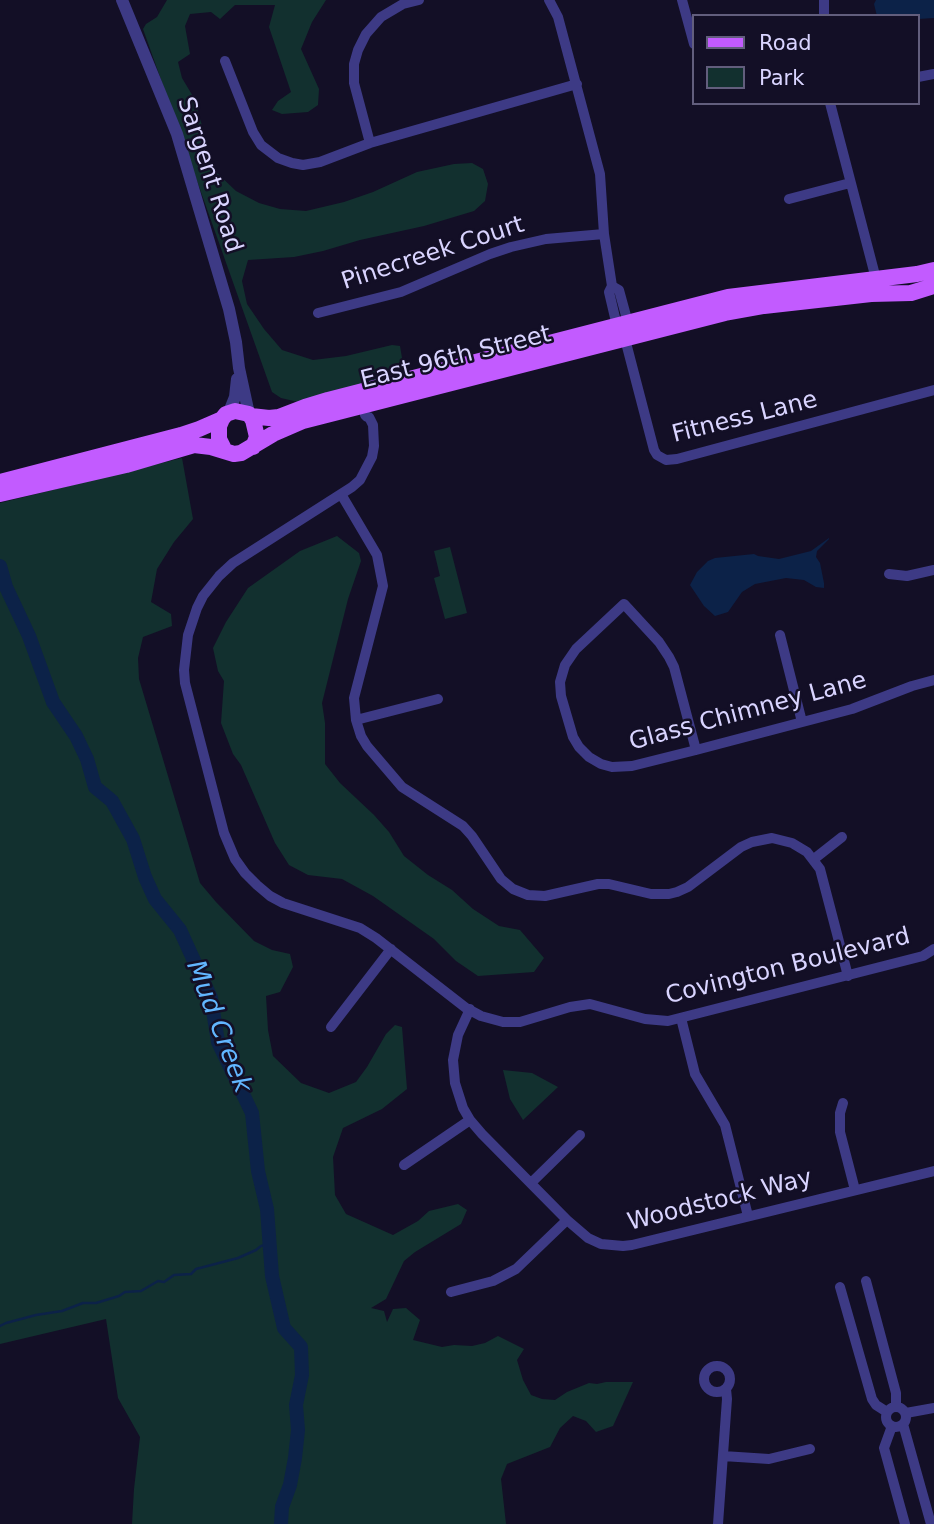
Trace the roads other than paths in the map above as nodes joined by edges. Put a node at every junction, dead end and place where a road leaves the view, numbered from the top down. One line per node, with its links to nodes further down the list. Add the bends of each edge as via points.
1 (122, 0): 18 (street, Sargent Road, via 177,134 225,294)
2 (419, 0): 9 (street, via 381,17 358,50 354,83)
3 (549, 0): 7 (street)
4 (682, 0): 5 (street)
5 (692, 37)
6 (225, 61): 9 (street, via 255,135 275,156 309,164)
7 (576, 83): 9 (street); 12 (street, via 600,174)
8 (830, 105): 10 (street)
9 (370, 143)
10 (850, 183): 11 (street); 14 (street)
11 (789, 199)
12 (604, 234): 16 (street, Pinecreek Court, via 511,247 401,292); 17 (street, via 612,286 609,292)
13 (934, 270): 14 (main road, East 96th Street)
14 (876, 279): 17 (main road, East 96th Street, via 728,297)
15 (934, 286): 17 (main road, East 96th Street, via 911,293 736,310)
16 (318, 313)
17 (623, 328): 19 (main road, East 96th Street); 20 (street, Fitness Lane, via 654,450 666,460); 21 (main road, East 96th Street)
18 (239, 368): 22 (street, Sargent Road, via 235,397); 23 (street, Sargent Road)
19 (425, 374): 21 (main road, via 367,396 363,401); 23 (main road, East 96th Street, via 279,417)
20 (934, 390)
21 (369, 408): 24 (main road, East 96th Street, via 293,425); 27 (street, Covington Boulevard, via 372,457 360,480)
22 (225, 415): 23 (main road, East 96th Street, via 238,410); 25 (main road, via 218,435); 26 (main road, East 96th Street, via 188,433)
23 (250, 415): 24 (main road, via 257,437)
24 (253, 447): 25 (main road, East 96th Street, via 242,453)
25 (225, 451): 26 (main road, East 96th Street, via 194,445 126,465)
26 (4, 487)
27 (341, 494): 33 (street, via 377,555 383,586 354,698); 38 (street, Covington Boulevard, via 219,576 192,621 184,670 224,833 240,866 270,896 360,928)
28 (934, 570): 29 (street, via 907,576)
29 (889, 574)
30 (780, 635): 34 (street)
31 (934, 680): 34 (street, Glass Chimney Lane)
32 (438, 699): 33 (street)
33 (356, 720): 37 (street, via 367,746 396,781 463,826 501,879 528,895 545,896 598,884 651,894 677,892 741,847 762,839 792,843)
34 (802, 722): 35 (street, Glass Chimney Lane)
35 (696, 750): 35 (street, Glass Chimney Lane, via 612,767 589,757 573,737 561,696 562,673 576,649 624,604 670,657)
36 (842, 837): 37 (street)
37 (814, 859): 40 (street)
38 (391, 949): 41 (street, Covington Boulevard); 43 (street)
39 (934, 949): 40 (street, Covington Boulevard)
40 (848, 976): 42 (street, Covington Boulevard)
41 (470, 1009): 42 (street, Covington Boulevard, via 510,1023 590,1004 645,1019); 45 (street, Woodstock Way, via 453,1059 455,1083)
42 (681, 1018): 51 (street, via 695,1074 725,1125)
43 (331, 1027)
44 (842, 1103): 50 (street, via 840,1132)
45 (470, 1120): 47 (street); 49 (street, Woodstock Way)
46 (580, 1135): 49 (street)
47 (404, 1165)
48 (934, 1171): 50 (street, Woodstock Way)
49 (531, 1183): 52 (street, Woodstock Way)
50 (855, 1190): 51 (street, Woodstock Way)
51 (748, 1216): 52 (street, Woodstock Way, via 623,1246 588,1238)
52 (567, 1220): 55 (street, via 516,1269)
53 (866, 1281): 58 (street, via 897,1393)
54 (840, 1287): 58 (street, via 872,1399 876,1405)
55 (451, 1292)
56 (726, 1389): 62 (street)
57 (934, 1408): 59 (street)
58 (892, 1409): 59 (street, via 902,1408); 60 (street, via 886,1418)
59 (904, 1419): 60 (street, via 898,1427); 65 (street)
60 (891, 1426): 64 (street, via 884,1448)
61 (810, 1449): 62 (street, via 769,1459)
62 (723, 1456): 63 (street)
63 (718, 1524)
64 (905, 1524)
65 (931, 1524)

